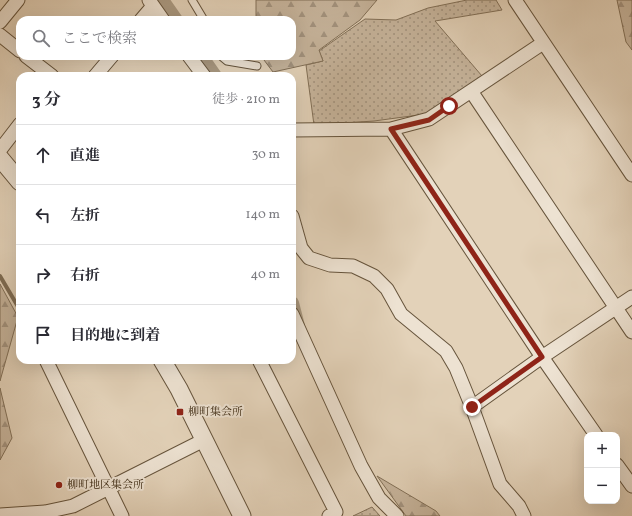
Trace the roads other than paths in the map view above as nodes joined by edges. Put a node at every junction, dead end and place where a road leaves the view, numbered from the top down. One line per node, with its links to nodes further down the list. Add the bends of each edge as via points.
1 (18, 0): 8 (street)
2 (192, 0): 7 (lane)
3 (515, 0): 10 (street)
4 (151, 3): 5 (street); 6 (street)
5 (143, 16)
6 (160, 16)
7 (202, 16)
8 (0, 22)
9 (0, 36): 11 (street)
10 (543, 42): 20 (street); 26 (street)
11 (16, 48)
12 (31, 60): 17 (street)
13 (109, 60): 18 (street)
14 (192, 60): 19 (street)
15 (226, 60): 16 (lane)
16 (257, 66)
17 (47, 72)
18 (98, 72)
19 (201, 72)
20 (471, 91): 22 (street, via 429,120); 30 (street)
21 (16, 129): 24 (street)
22 (391, 129): 23 (street); 33 (street)
23 (296, 130)
24 (0, 150)
25 (0, 158): 27 (street)
26 (632, 175)
27 (16, 177)
28 (296, 232): 37 (street, via 300,248 309,258 330,265 353,266 374,276 387,289 401,314 446,351)
29 (632, 297): 30 (street)
30 (616, 308): 32 (street); 33 (street)
31 (296, 323): 48 (street, via 361,466 379,498)
32 (632, 332)
33 (542, 357): 37 (street); 38 (street)
34 (48, 364): 42 (street)
35 (164, 364): 39 (street)
36 (261, 364): 47 (street, via 336,512)
37 (472, 407): 49 (street, via 500,484)
38 (594, 432)
39 (204, 440): 42 (street); 46 (street)
40 (619, 468): 41 (street)
41 (632, 486)
42 (108, 489): 43 (street, via 73,506); 45 (street)
43 (45, 514): 44 (street)
44 (0, 515)
45 (122, 516)
46 (242, 516)
47 (329, 516)
48 (397, 516)
49 (524, 516)

